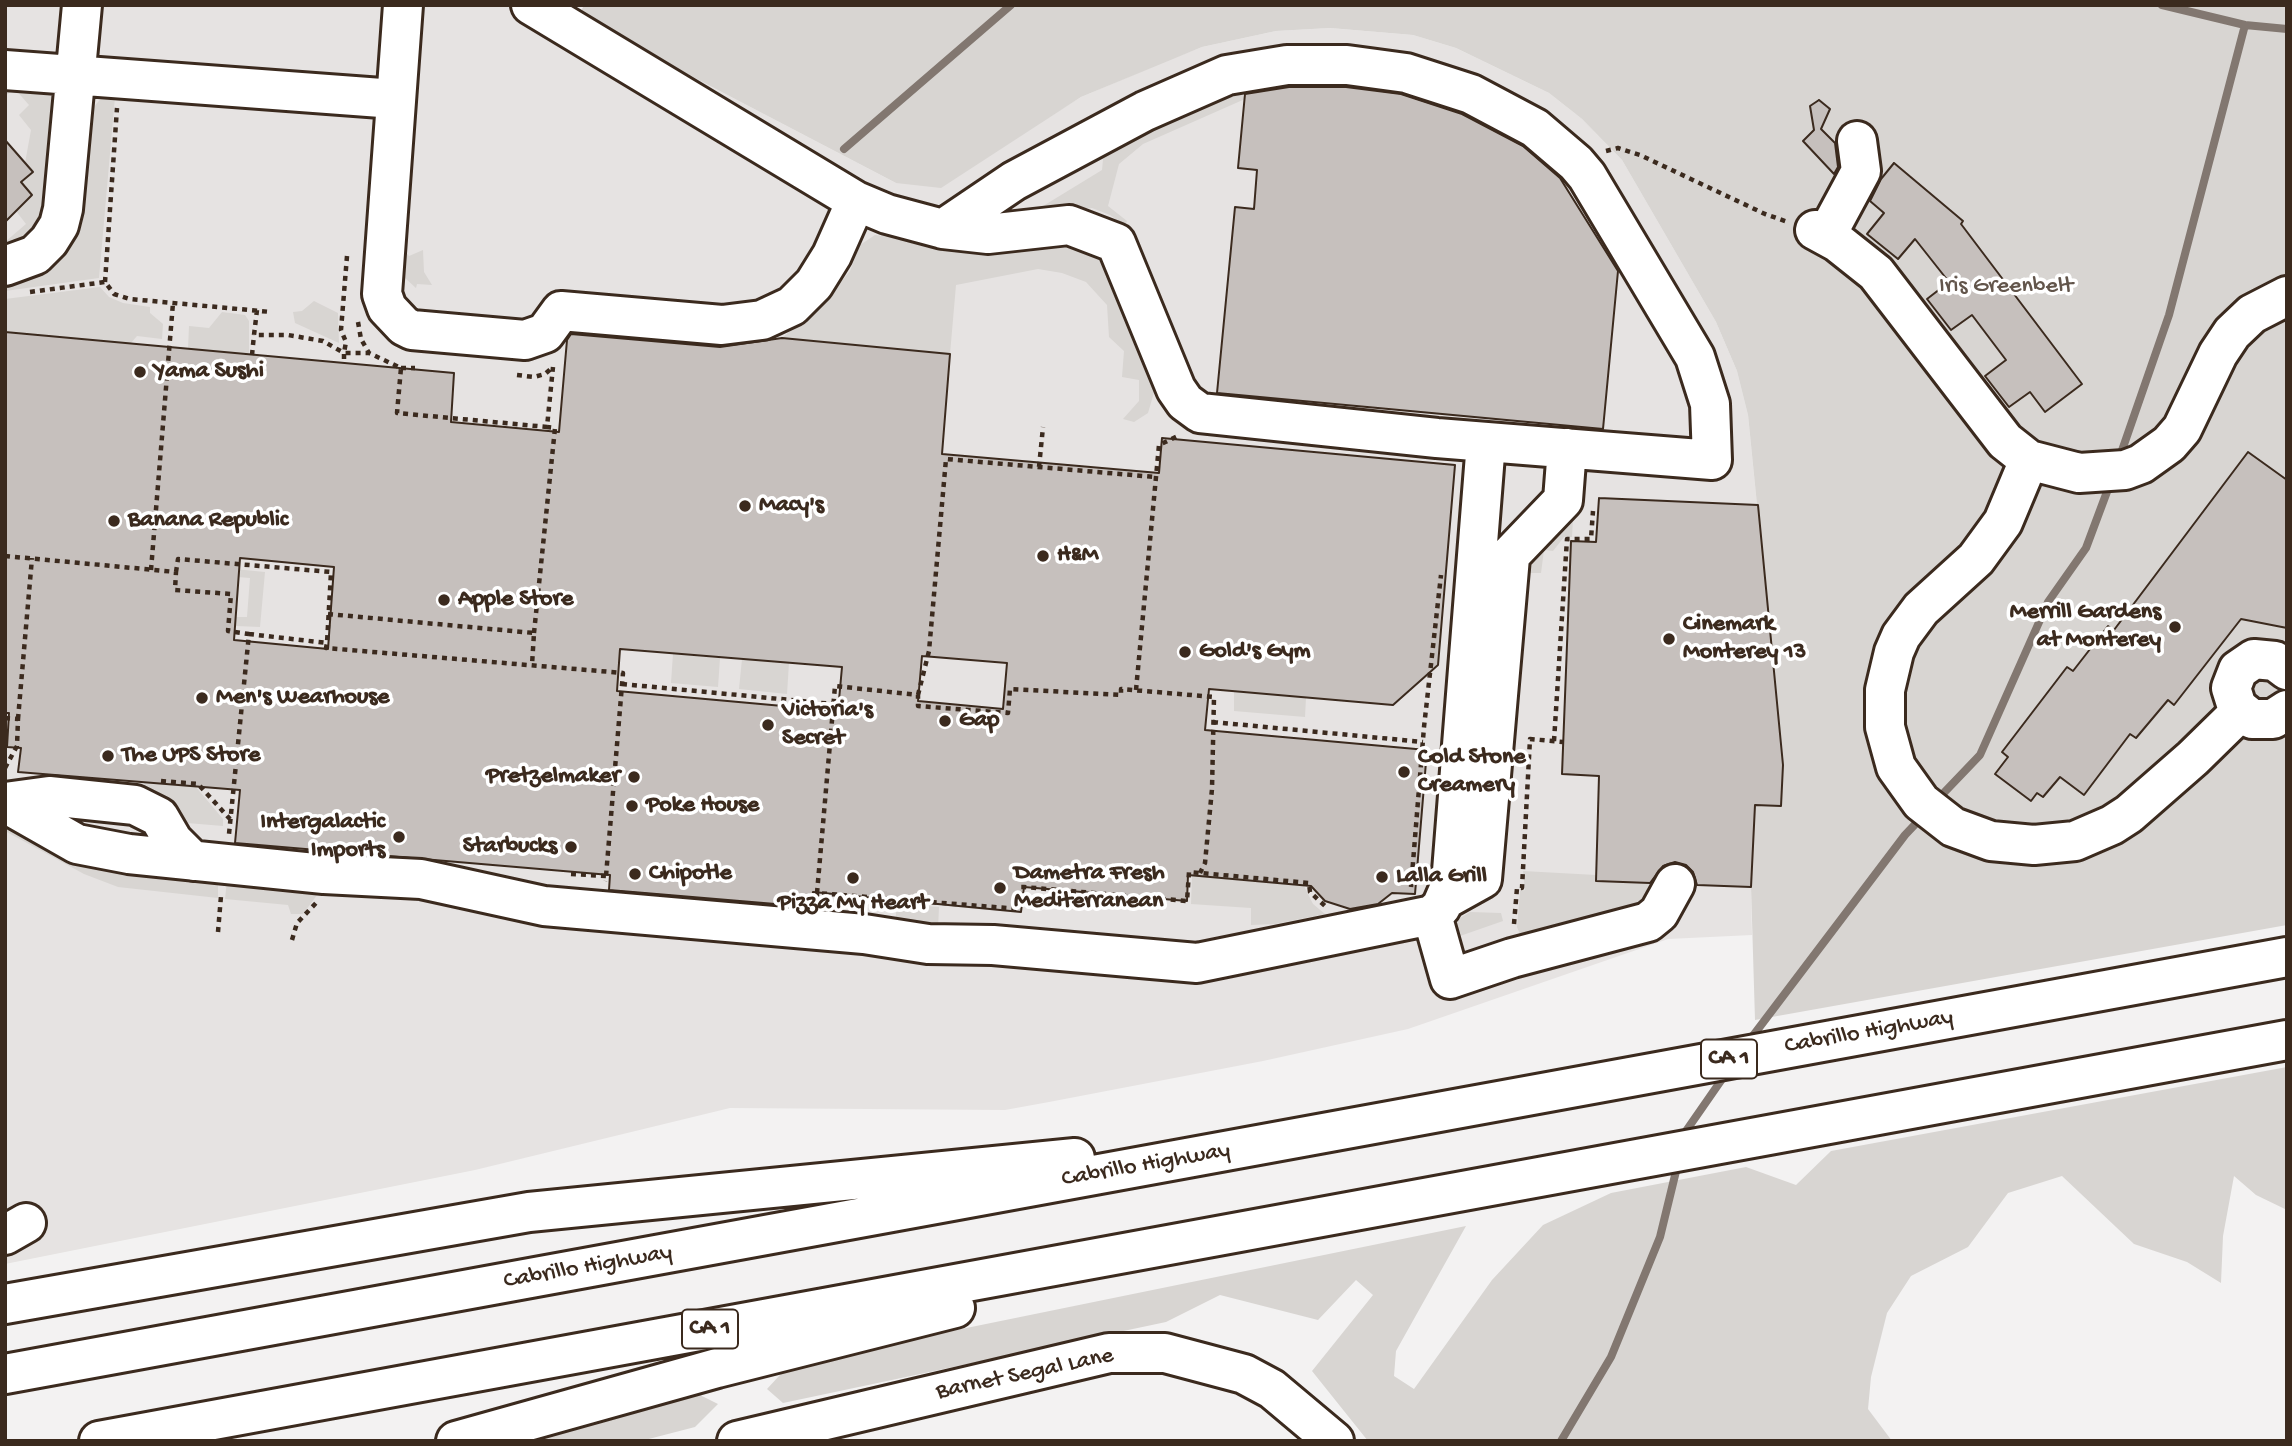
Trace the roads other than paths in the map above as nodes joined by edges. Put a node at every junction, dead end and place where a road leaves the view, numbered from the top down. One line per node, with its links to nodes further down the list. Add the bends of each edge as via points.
1 (82, 5): 5 (main road)
2 (403, 5): 6 (main road)
3 (531, 5): 8 (main road)
4 (5, 70): 5 (main road)
5 (77, 77): 6 (main road); 10 (main road, via 59,225)
6 (395, 99): 8 (main road, via 382,293 396,320 412,330 525,340 545,333 561,311 722,325 762,320 792,306 814,284)
7 (1857, 141): 14 (main road, via 1861,171 1821,233 1877,272 2005,441)
8 (856, 201): 9 (main road)
9 (943, 229): 12 (main road, via 988,234 1069,225 1116,243 1176,389 1200,413); 13 (main road, via 1014,181 1145,111 1255,68 1346,65 1406,72 1439,82 1535,128 1576,163 1695,357 1710,404 1712,460)
10 (11, 280)
11 (2287, 296): 14 (main road, via 2252,314 2232,333 2182,429 2154,456 2125,470 2097,474)
12 (1486, 442): 13 (main road); 16 (main road)
13 (1567, 448): 15 (main road, via 1563,500)
14 (2029, 460): 19 (main road, via 1996,532 1976,559 1921,609 1894,653 1885,690 1885,727 1896,767 1921,802 1953,827 1991,841 2034,845 2075,841 2129,814)
15 (1510, 557): 16 (main road, via 1488,578); 22 (main road, via 1482,879)
16 (1474, 602): 22 (main road, via 1452,869)
17 (2287, 670): 19 (main road, via 2265,658 2254,659 2238,670 2231,688)
18 (2287, 710): 19 (main road, via 2262,721)
19 (2241, 711)
20 (5, 803): 22 (main road, via 88,847 324,874 421,879 544,906 928,944 1197,963)
21 (1675, 884): 22 (main road, via 1659,913 1648,922 1450,979)
22 (1439, 907)
23 (2287, 957): 25 (main road, Cabrillo Highway / CA 1)
24 (2287, 1040): 26 (main road, CA 1)
25 (1172, 1161): 27 (main road, via 1062,1157 569,1207 452,1223); 28 (main road, Cabrillo Highway / CA 1)
26 (1320, 1217): 29 (main road, CA 1); 30 (main road, via 771,1354)
27 (5, 1304)
28 (5, 1374)
29 (99, 1441)
30 (456, 1441)
31 (737, 1441): 32 (main road, Barnet Segal Lane, via 1108,1353 1165,1353 1244,1374 1272,1389)
32 (1334, 1441)

